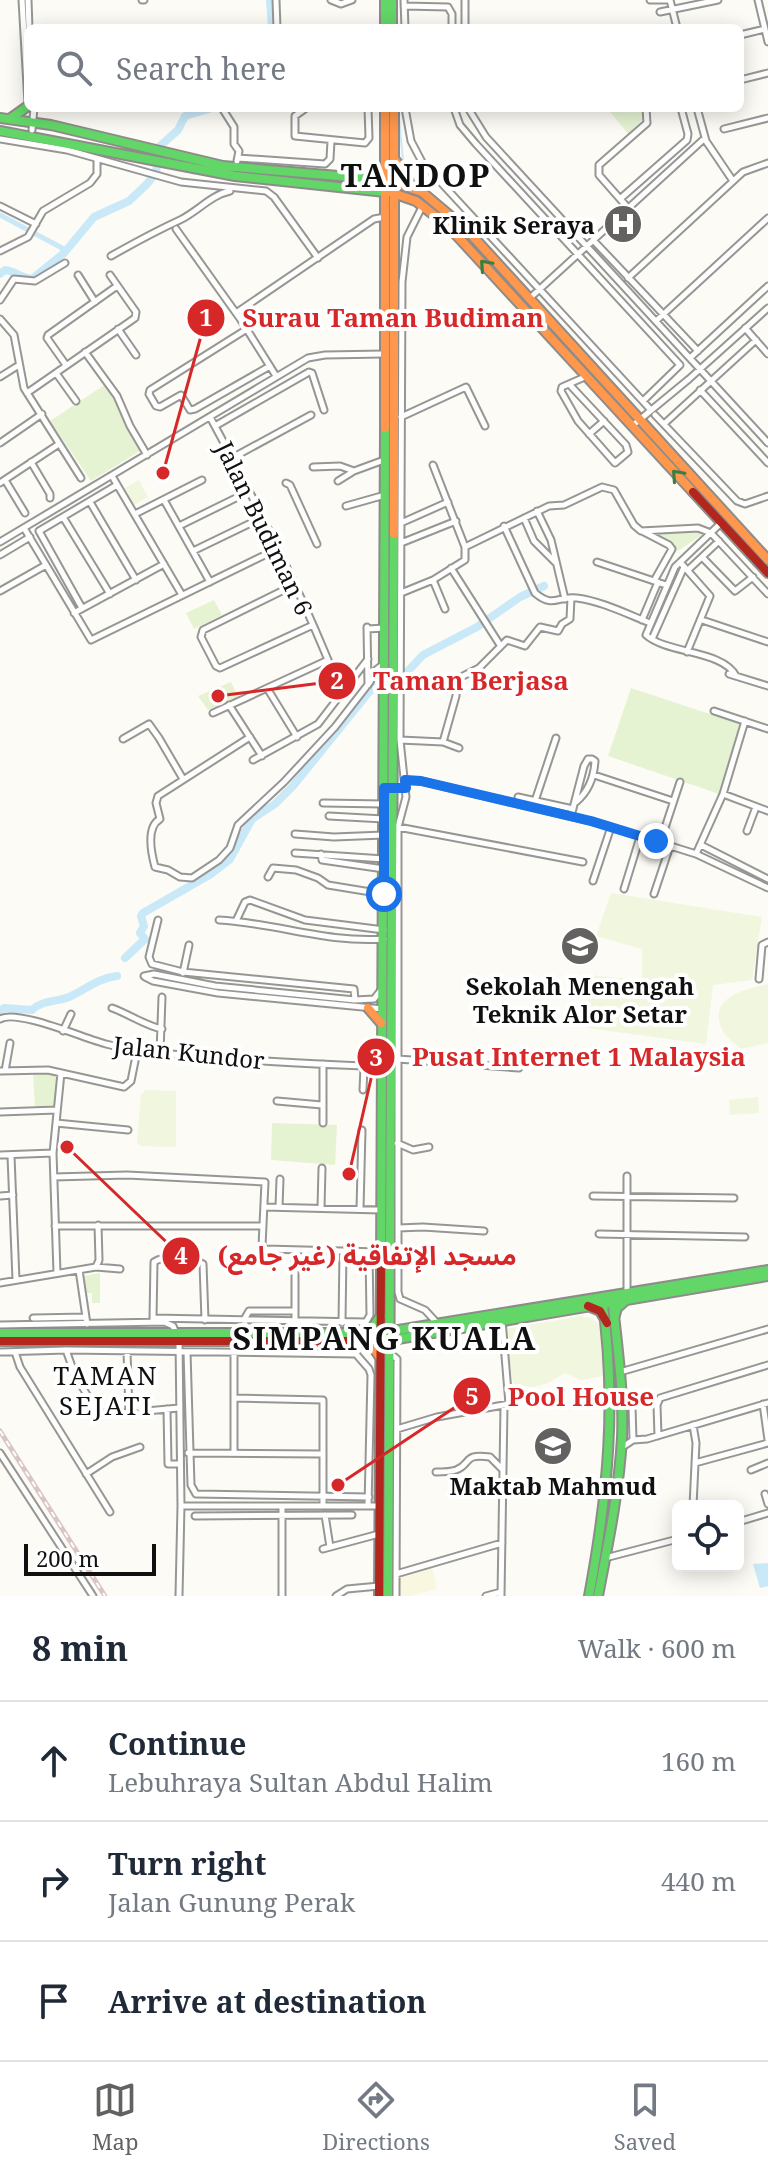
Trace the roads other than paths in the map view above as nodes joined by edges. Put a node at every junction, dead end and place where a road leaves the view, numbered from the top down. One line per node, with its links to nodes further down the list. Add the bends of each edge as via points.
1 (25, 0): 16 (street); 17 (street)
2 (276, 0): 18 (street)
3 (331, 0): 4 (street)
4 (352, 0)
5 (385, 0): 19 (main road)
6 (392, 0): 20 (main road)
7 (465, 0): 23 (street)
8 (650, 0): 9 (street)
9 (670, 0): 14 (street)
10 (718, 0): 14 (street)
11 (758, 0): 25 (street)
12 (443, 2): 13 (street); 22 (street)
13 (404, 3): 21 (street)
14 (672, 11): 15 (street); 24 (street)
15 (660, 12)
16 (26, 24)
17 (28, 24)
18 (277, 24)
19 (385, 24)
20 (392, 24)
21 (405, 24)
22 (452, 24)
23 (465, 24)
24 (676, 24)
25 (765, 29): 26 (street); 27 (street)
26 (744, 34)
27 (768, 42)
28 (768, 73): 29 (street)
29 (744, 79)
30 (24, 111): 45 (main road)
31 (30, 112): 47 (street)
32 (35, 112): 46 (main road)
33 (225, 112): 58 (street, via 234,127)
34 (300, 112): 52 (street, via 295,116 295,136)
35 (368, 112): 52 (street, via 368,142)
36 (385, 112): 60 (main road)
37 (394, 112): 57 (main road)
38 (406, 112): 87 (street, via 422,162)
39 (456, 112): 78 (street, via 463,128)
40 (470, 112): 76 (street, via 486,137)
41 (646, 112): 66 (street, via 647,123 599,165 599,175)
42 (682, 112): 51 (street)
43 (698, 112): 49 (street)
44 (768, 118): 48 (street)
45 (1, 124): 47 (main road); 55 (main road)
46 (51, 125): 47 (main road); 54 (main road)
47 (31, 126): 55 (main road, via 91,144)
48 (724, 129)
49 (705, 138): 53 (street); 61 (street)
50 (0, 139): 55 (street)
51 (687, 140): 53 (street); 66 (street)
52 (331, 141): 58 (street, via 325,164)
53 (694, 147): 69 (street)
54 (148, 154): 55 (main road); 56 (main road)
55 (99, 155): 63 (street, via 181,182); 73 (street, via 90,183 43,211)
56 (168, 158): 58 (main road); 64 (main road, via 235,176)
57 (395, 159): 60 (main road); 62 (main road)
58 (237, 163): 60 (main road)
59 (768, 163): 61 (street, via 748,168)
60 (390, 181): 62 (main road); 64 (main road)
61 (733, 181): 84 (street)
62 (412, 187): 88 (main road, via 446,209)
63 (239, 189): 79 (street, via 225,191); 80 (street, via 270,194)
64 (390, 192): 65 (main road); 70 (main road); 71 (main road)
65 (412, 199): 67 (main road); 70 (main road, via 400,201)
66 (620, 199): 69 (street)
67 (423, 205): 112 (main road, one-way to 67); 124 (street, via 410,228 403,260)
68 (0, 206): 73 (street)
69 (628, 208): 75 (street)
70 (394, 209): 220 (main road)
71 (385, 217): 80 (street, via 374,219); 102 (main road)
72 (768, 218): 93 (street)
73 (33, 229): 77 (street)
74 (176, 229): 92 (street)
75 (593, 240): 76 (street); 84 (street)
76 (586, 247): 78 (street); 95 (street)
77 (0, 251)
78 (578, 254): 87 (street); 119 (street, via 680,365)
79 (111, 256)
80 (318, 258): 92 (street)
81 (65, 263): 89 (street, via 35,281 14,279)
82 (78, 275): 90 (street)
83 (110, 275): 85 (street)
84 (628, 278): 93 (street)
85 (117, 286): 90 (street); 97 (street, via 136,312)
86 (768, 286): 100 (street)
87 (540, 289): 88 (street); 119 (street)
88 (529, 299): 125 (main road)
89 (0, 300)
90 (95, 302): 107 (street, via 48,335)
91 (768, 308): 96 (street)
92 (236, 313): 98 (street)
93 (663, 314): 95 (street); 100 (street)
94 (0, 319): 106 (street, via 14,335)
95 (656, 321): 105 (street)
96 (745, 328): 99 (street); 109 (street)
97 (118, 329): 101 (street); 104 (street)
98 (247, 329): 108 (street); 108 (street, via 150,390 156,406 181,395 190,410 195,409)
99 (756, 340): 103 (street); 114 (street)
100 (698, 351): 105 (street)
101 (85, 352): 107 (street); 136 (street, via 117,396)
102 (385, 353): 111 (street, via 313,357); 138 (main road)
103 (768, 354)
104 (136, 355)
105 (690, 358): 109 (street)
106 (19, 365): 113 (street); 117 (street)
107 (66, 365): 110 (street)
108 (270, 366): 111 (street)
109 (700, 369): 114 (street); 125 (street)
110 (56, 373): 117 (street); 118 (street)
111 (276, 376): 123 (street)
112 (587, 376): 115 (street); 125 (main road)
113 (0, 377)
114 (710, 380): 116 (street); 128 (street)
115 (569, 384): 126 (street); 131 (street, via 561,391)
116 (700, 390): 127 (street); 132 (street)
117 (27, 393): 121 (street)
118 (76, 401)
119 (643, 401): 125 (street)
120 (324, 410): 129 (street, via 309,372)
121 (42, 414): 133 (street); 134 (street)
122 (311, 415): 137 (street)
123 (210, 417): 129 (street, Jalan Budiman 6); 136 (street)
124 (401, 417): 130 (street, via 466,387); 168 (street)
125 (646, 420): 127 (street); 150 (main road); 169 (main road, one-way to 125)
126 (604, 421): 131 (street); 131 (street, via 628,452 615,463)
127 (664, 424): 144 (street)
128 (751, 424): 132 (street); 135 (street)
129 (215, 426): 137 (street, Jalan Budiman 6)
130 (485, 426)
131 (589, 434)
132 (741, 434): 140 (street)
133 (0, 443)
134 (60, 443): 139 (street); 146 (street)
135 (768, 443)
136 (147, 455): 145 (street)
137 (232, 458): 181 (street, Jalan Budiman 6)
138 (386, 460): 143 (street); 154 (main road)
139 (31, 462): 148 (street); 156 (street)
140 (768, 463)
141 (433, 465): 159 (street)
142 (313, 467): 143 (street)
143 (354, 471): 149 (street)
144 (708, 471): 150 (street); 155 (street, via 741,504)
145 (112, 476): 152 (street); 172 (street)
146 (81, 478)
147 (202, 480): 157 (street)
148 (2, 481): 162 (street)
149 (338, 481)
150 (697, 481): 185 (main road)
151 (286, 483): 179 (street)
152 (117, 485): 158 (street); 163 (street)
153 (244, 494): 170 (street)
154 (385, 495): 160 (street); 213 (main road)
155 (768, 496)
156 (50, 498)
157 (164, 500): 163 (street); 170 (street)
158 (90, 502): 164 (street); 194 (street)
159 (448, 502): 167 (street); 168 (street)
160 (346, 506)
161 (537, 511): 165 (street); 173 (street, via 610,487); 189 (street)
162 (25, 513)
163 (135, 514): 187 (street)
164 (63, 517): 203 (street); 206 (street, via 39,534)
165 (524, 518): 171 (street); 189 (street, via 534,541)
166 (257, 520): 182 (street)
167 (456, 521): 178 (street); 180 (street)
168 (401, 523): 178 (street)
169 (721, 523): 174 (street); 192 (main road)
170 (179, 526): 182 (street)
171 (504, 526): 180 (street); 205 (street, via 534,590 549,602)
172 (24, 527): 175 (street); 177 (street)
173 (641, 531): 174 (street, via 698,528); 197 (street, via 672,551)
174 (711, 533): 176 (street); 190 (street)
175 (30, 537): 183 (street); 188 (street)
176 (719, 541): 184 (street); 193 (street)
177 (0, 542)
178 (401, 543): 202 (street)
179 (317, 544)
180 (465, 547): 191 (street, via 466,558)
181 (277, 549): 196 (street); 198 (street, Jalan Budiman 6)
182 (193, 551): 196 (street)
183 (0, 555)
184 (702, 557): 190 (street); 193 (street, via 735,591)
185 (768, 560)
186 (597, 562): 197 (street)
187 (164, 564): 194 (street); 204 (street)
188 (46, 565): 200 (street); 208 (street)
189 (557, 565): 205 (street)
190 (684, 566): 199 (street); 210 (street, via 710,596); 214 (street)
191 (451, 568): 195 (street); 216 (street)
192 (768, 573): 201 (street)
193 (753, 577): 201 (street)
194 (136, 580): 203 (street)
195 (433, 580): 202 (street); 207 (street)
196 (210, 582): 204 (street)
197 (656, 582): 199 (street); 209 (street)
198 (294, 585): 212 (street, Jalan Budiman 6); 212 (street, via 203,630 201,637 220,668)
199 (666, 585): 211 (street)
200 (0, 591)
201 (766, 592)
202 (401, 593): 220 (street)
203 (110, 594): 206 (street)
204 (182, 595): 208 (street, via 94,640)
205 (568, 598): 209 (street); 216 (street, via 570,619 558,631 540,627 528,645 507,640)
206 (82, 608): 208 (street)
207 (445, 609)
208 (74, 613)
209 (642, 620): 211 (street)
210 (702, 620): 215 (street); 217 (street)
211 (650, 623): 214 (street, via 646,635)
212 (313, 625): 219 (street, Jalan Budiman 6)
213 (385, 628): 218 (street, via 367,628); 220 (main road)
214 (652, 639): 217 (street)
215 (768, 642)
216 (500, 645): 221 (street)
217 (687, 652): 223 (street, via 725,663 732,675)
218 (368, 659): 222 (street); 226 (street)
219 (328, 660): 224 (street); 226 (street, Jalan Budiman 6)
220 (392, 665): 222 (street, via 376,670); 236 (street, via 402,683); 245 (main road)
221 (479, 668): 225 (street); 237 (street, via 457,679)
222 (368, 685): 242 (street, via 299,766 238,825 228,851 196,877 155,867 151,829 160,819 157,799)
223 (768, 686)
224 (267, 688): 227 (street); 233 (street)
225 (492, 688)
226 (342, 695): 233 (street, via 318,724)
227 (229, 705): 229 (street); 232 (street)
228 (714, 711): 230 (street)
229 (213, 713)
230 (745, 721): 231 (street); 247 (street)
231 (768, 729)
232 (250, 737): 239 (street); 242 (street)
233 (297, 737): 239 (street)
234 (556, 738): 253 (street)
235 (123, 739): 242 (street, via 149,724)
236 (400, 740): 237 (street); 243 (street)
237 (443, 742): 238 (street)
238 (459, 748)
239 (262, 756): 240 (street)
240 (253, 760)
241 (594, 775): 249 (street); 250 (street); 250 (street, via 595,761 588,759)
242 (183, 780)
243 (405, 780): 246 (street); 253 (street)
244 (680, 782): 249 (street)
245 (388, 788): 246 (street); 252 (main road); 286 (main road)
246 (406, 788): 260 (street)
247 (723, 794): 254 (street); 267 (street)
248 (518, 797): 253 (street)
249 (673, 801): 266 (street)
250 (576, 802): 255 (street)
251 (323, 803): 252 (street)
252 (384, 804): 259 (main road)
253 (533, 804): 255 (street); 258 (street)
254 (756, 807): 256 (street); 262 (street)
255 (573, 809): 258 (street)
256 (768, 811)
257 (329, 816): 259 (street)
258 (571, 816): 261 (street)
259 (384, 819): 264 (main road)
260 (398, 827): 271 (street); 286 (street)
261 (611, 827): 265 (street); 275 (street)
262 (747, 831)
263 (295, 834): 264 (street)
264 (384, 835): 272 (main road)
265 (640, 837): 266 (street); 277 (street)
266 (660, 843): 268 (street)
267 (700, 845): 270 (street); 274 (street)
268 (670, 846): 270 (street); 279 (street)
269 (295, 853): 272 (street)
270 (696, 854): 276 (street)
271 (583, 862)
272 (384, 864): 278 (main road)
273 (268, 877): 278 (street, via 273,868 282,867 328,885)
274 (768, 879)
275 (593, 881)
276 (768, 888)
277 (624, 889)
278 (384, 894): 283 (main road)
279 (654, 894)
280 (158, 920): 287 (street, via 149,962)
281 (219, 920): 282 (street)
282 (236, 921): 283 (street, via 336,940); 283 (street, via 250,900 305,920)
283 (384, 935): 290 (main road)
284 (765, 943): 288 (street)
285 (189, 945): 287 (street)
286 (395, 956): 304 (street); 364 (main road)
287 (183, 972): 289 (street); 292 (street, via 354,989)
288 (759, 979)
289 (180, 982): 289 (street, via 153,981 144,976 154,974); 292 (street); 294 (street, via 218,993)
290 (383, 984): 292 (street, via 374,999); 295 (main road)
291 (162, 997): 299 (street)
292 (355, 1000)
293 (112, 1008): 299 (street)
294 (368, 1008): 295 (street); 298 (main road)
295 (383, 1009): 298 (main road)
296 (71, 1014): 300 (street)
297 (0, 1019): 300 (street, Jalan Kundor, via 28,1018)
298 (382, 1027): 307 (main road)
299 (162, 1029): 303 (street)
300 (63, 1031): 302 (street, Jalan Kundor)
301 (10, 1043): 309 (street)
302 (137, 1051): 303 (street, Jalan Kundor); 310 (street, via 126,1086)
303 (160, 1053): 305 (street, Jalan Kundor)
304 (398, 1059): 308 (street); 320 (street)
305 (323, 1064): 306 (street, Jalan Kundor); 313 (street)
306 (364, 1066): 307 (street, Jalan Kundor); 311 (street)
307 (383, 1067): 338 (main road)
308 (519, 1068)
309 (2, 1071): 310 (street)
310 (61, 1073): 314 (street)
311 (363, 1090)
312 (277, 1101): 313 (street)
313 (322, 1105): 317 (street)
314 (57, 1110): 315 (street); 316 (street)
315 (0, 1112)
316 (56, 1123): 318 (street); 322 (street)
317 (323, 1123)
318 (128, 1130)
319 (362, 1130): 337 (street)
320 (397, 1143): 321 (street, via 413,1150); 342 (street)
321 (429, 1147)
322 (53, 1153): 324 (street); 327 (street)
323 (0, 1155): 324 (street)
324 (11, 1156): 329 (street)
325 (322, 1168): 336 (street)
326 (627, 1176): 332 (street)
327 (54, 1177): 334 (street, via 265,1182); 340 (street)
328 (280, 1179): 335 (street)
329 (13, 1195): 330 (street); 357 (street)
330 (0, 1196)
331 (593, 1196): 332 (street)
332 (627, 1197): 333 (street); 345 (street)
333 (734, 1198)
334 (264, 1207): 335 (street); 341 (street)
335 (279, 1207): 336 (street)
336 (321, 1208): 337 (street)
337 (360, 1209): 338 (street)
338 (381, 1210): 349 (main road)
339 (98, 1225): 340 (street); 341 (street); 351 (street)
340 (55, 1226): 355 (street)
341 (263, 1226): 347 (street, via 262,1246 267,1250)
342 (398, 1228): 343 (street); 374 (street, via 398,1296)
343 (484, 1231)
344 (599, 1234): 345 (street)
345 (627, 1235): 346 (street); 359 (street)
346 (745, 1237)
347 (343, 1251): 348 (street); 373 (street)
348 (369, 1252): 349 (street); 373 (street, via 369,1320)
349 (382, 1252): 364 (main road)
350 (295, 1260): 363 (street)
351 (96, 1267): 352 (street); 353 (street)
352 (120, 1269)
353 (79, 1270): 355 (street); 367 (street)
354 (768, 1270): 359 (main road)
355 (57, 1273): 357 (street)
356 (768, 1276): 359 (main road)
357 (16, 1280): 358 (street)
358 (0, 1283)
359 (628, 1295): 360 (main road); 361 (main road, via 584,1294); 371 (main road)
360 (607, 1299): 361 (main road); 362 (main road); 371 (main road)
361 (544, 1306): 374 (main road)
362 (587, 1306): 366 (main road); 371 (main road)
363 (295, 1311): 370 (street, via 249,1311); 372 (street)
364 (385, 1316): 378 (main road); 383 (main road); 384 (main road)
365 (33, 1318): 367 (street)
366 (502, 1319): 378 (main road); 399 (street, via 510,1403)
367 (86, 1320): 368 (street); 375 (street)
368 (153, 1320): 369 (street); 369 (street, via 154,1260 159,1258 196,1259 205,1266); 382 (street, via 168,1323)
369 (205, 1320): 370 (street)
370 (244, 1321): 372 (street); 379 (street)
371 (610, 1321): 396 (main road); 407 (main road)
372 (296, 1322): 373 (street); 380 (street)
373 (342, 1323)
374 (437, 1323): 378 (main road)
375 (0, 1325)
376 (768, 1329): 396 (street)
377 (0, 1333): 381 (main road)
378 (406, 1333): 383 (main road); 393 (main road)
379 (244, 1334): 380 (main road); 382 (main road)
380 (297, 1335): 384 (main road)
381 (160, 1336): 382 (main road); 385 (main road)
382 (177, 1336): 384 (main road); 390 (street)
383 (385, 1337): 384 (main road); 393 (main road); 394 (main road)
384 (366, 1339): 394 (main road)
385 (0, 1341)
386 (66, 1350): 387 (street); 387 (street, via 98,1413 132,1413); 389 (street)
387 (127, 1351): 390 (street)
388 (0, 1352): 389 (street)
389 (15, 1352): 423 (street)
390 (179, 1352): 391 (street); 401 (street)
391 (187, 1352): 392 (street); 414 (street)
392 (234, 1353): 397 (street); 426 (street, via 358,1356 371,1375)
393 (389, 1353): 405 (street, via 397,1359); 454 (main road)
394 (381, 1361): 433 (main road)
395 (768, 1365): 406 (street, via 660,1398)
396 (620, 1372): 400 (main road)
397 (234, 1398): 415 (street); 416 (street, via 322,1400)
398 (766, 1404): 404 (street); 409 (street)
399 (504, 1406): 405 (street); 422 (street)
400 (622, 1407): 407 (main road); 408 (street, via 632,1406)
401 (179, 1408): 402 (street); 413 (street)
402 (167, 1409): 403 (street); 419 (street, via 168,1464)
403 (146, 1411)
404 (693, 1425): 406 (street); 417 (street)
405 (397, 1429): 447 (street)
406 (658, 1436): 408 (street)
407 (617, 1437): 408 (street); 411 (main road); 457 (main road)
408 (633, 1440): 411 (street)
409 (768, 1442): 417 (street)
410 (140, 1447): 423 (street)
411 (621, 1448): 446 (main road)
412 (0, 1453): 450 (street)
413 (180, 1453): 414 (street); 419 (street)
414 (189, 1453): 415 (street); 425 (street, via 191,1487 199,1495)
415 (234, 1453): 416 (street)
416 (323, 1454): 425 (street)
417 (695, 1463): 427 (street)
418 (768, 1463): 420 (street)
419 (180, 1464): 429 (street)
420 (751, 1470)
421 (436, 1472): 422 (street, via 457,1470 470,1457 483,1456)
422 (504, 1472): 443 (street)
423 (86, 1474): 434 (street)
424 (765, 1494): 428 (street)
425 (323, 1497): 426 (street); 431 (street)
426 (369, 1497): 432 (street)
427 (693, 1500)
428 (768, 1504)
429 (181, 1506): 430 (street); 451 (street)
430 (282, 1506): 431 (street); 436 (street)
431 (323, 1506): 432 (street)
432 (368, 1506): 433 (street)
433 (380, 1506): 441 (main road)
434 (110, 1512)
435 (768, 1513): 440 (street)
436 (282, 1515): 437 (street); 439 (street); 452 (street)
437 (325, 1515): 438 (street); 444 (street)
438 (352, 1515)
439 (195, 1516)
440 (744, 1520)
441 (379, 1534): 444 (street); 448 (main road)
442 (672, 1541): 446 (street)
443 (502, 1543): 447 (street); 449 (street)
444 (330, 1547): 445 (street)
445 (323, 1549)
446 (605, 1558): 458 (main road)
447 (396, 1574): 455 (street)
448 (379, 1591): 453 (street, via 347,1589)
449 (501, 1594): 456 (street)
450 (93, 1596)
451 (179, 1596)
452 (282, 1596)
453 (336, 1596)
454 (388, 1596)
455 (396, 1596)
456 (486, 1596)
457 (589, 1596)
458 (598, 1596)

